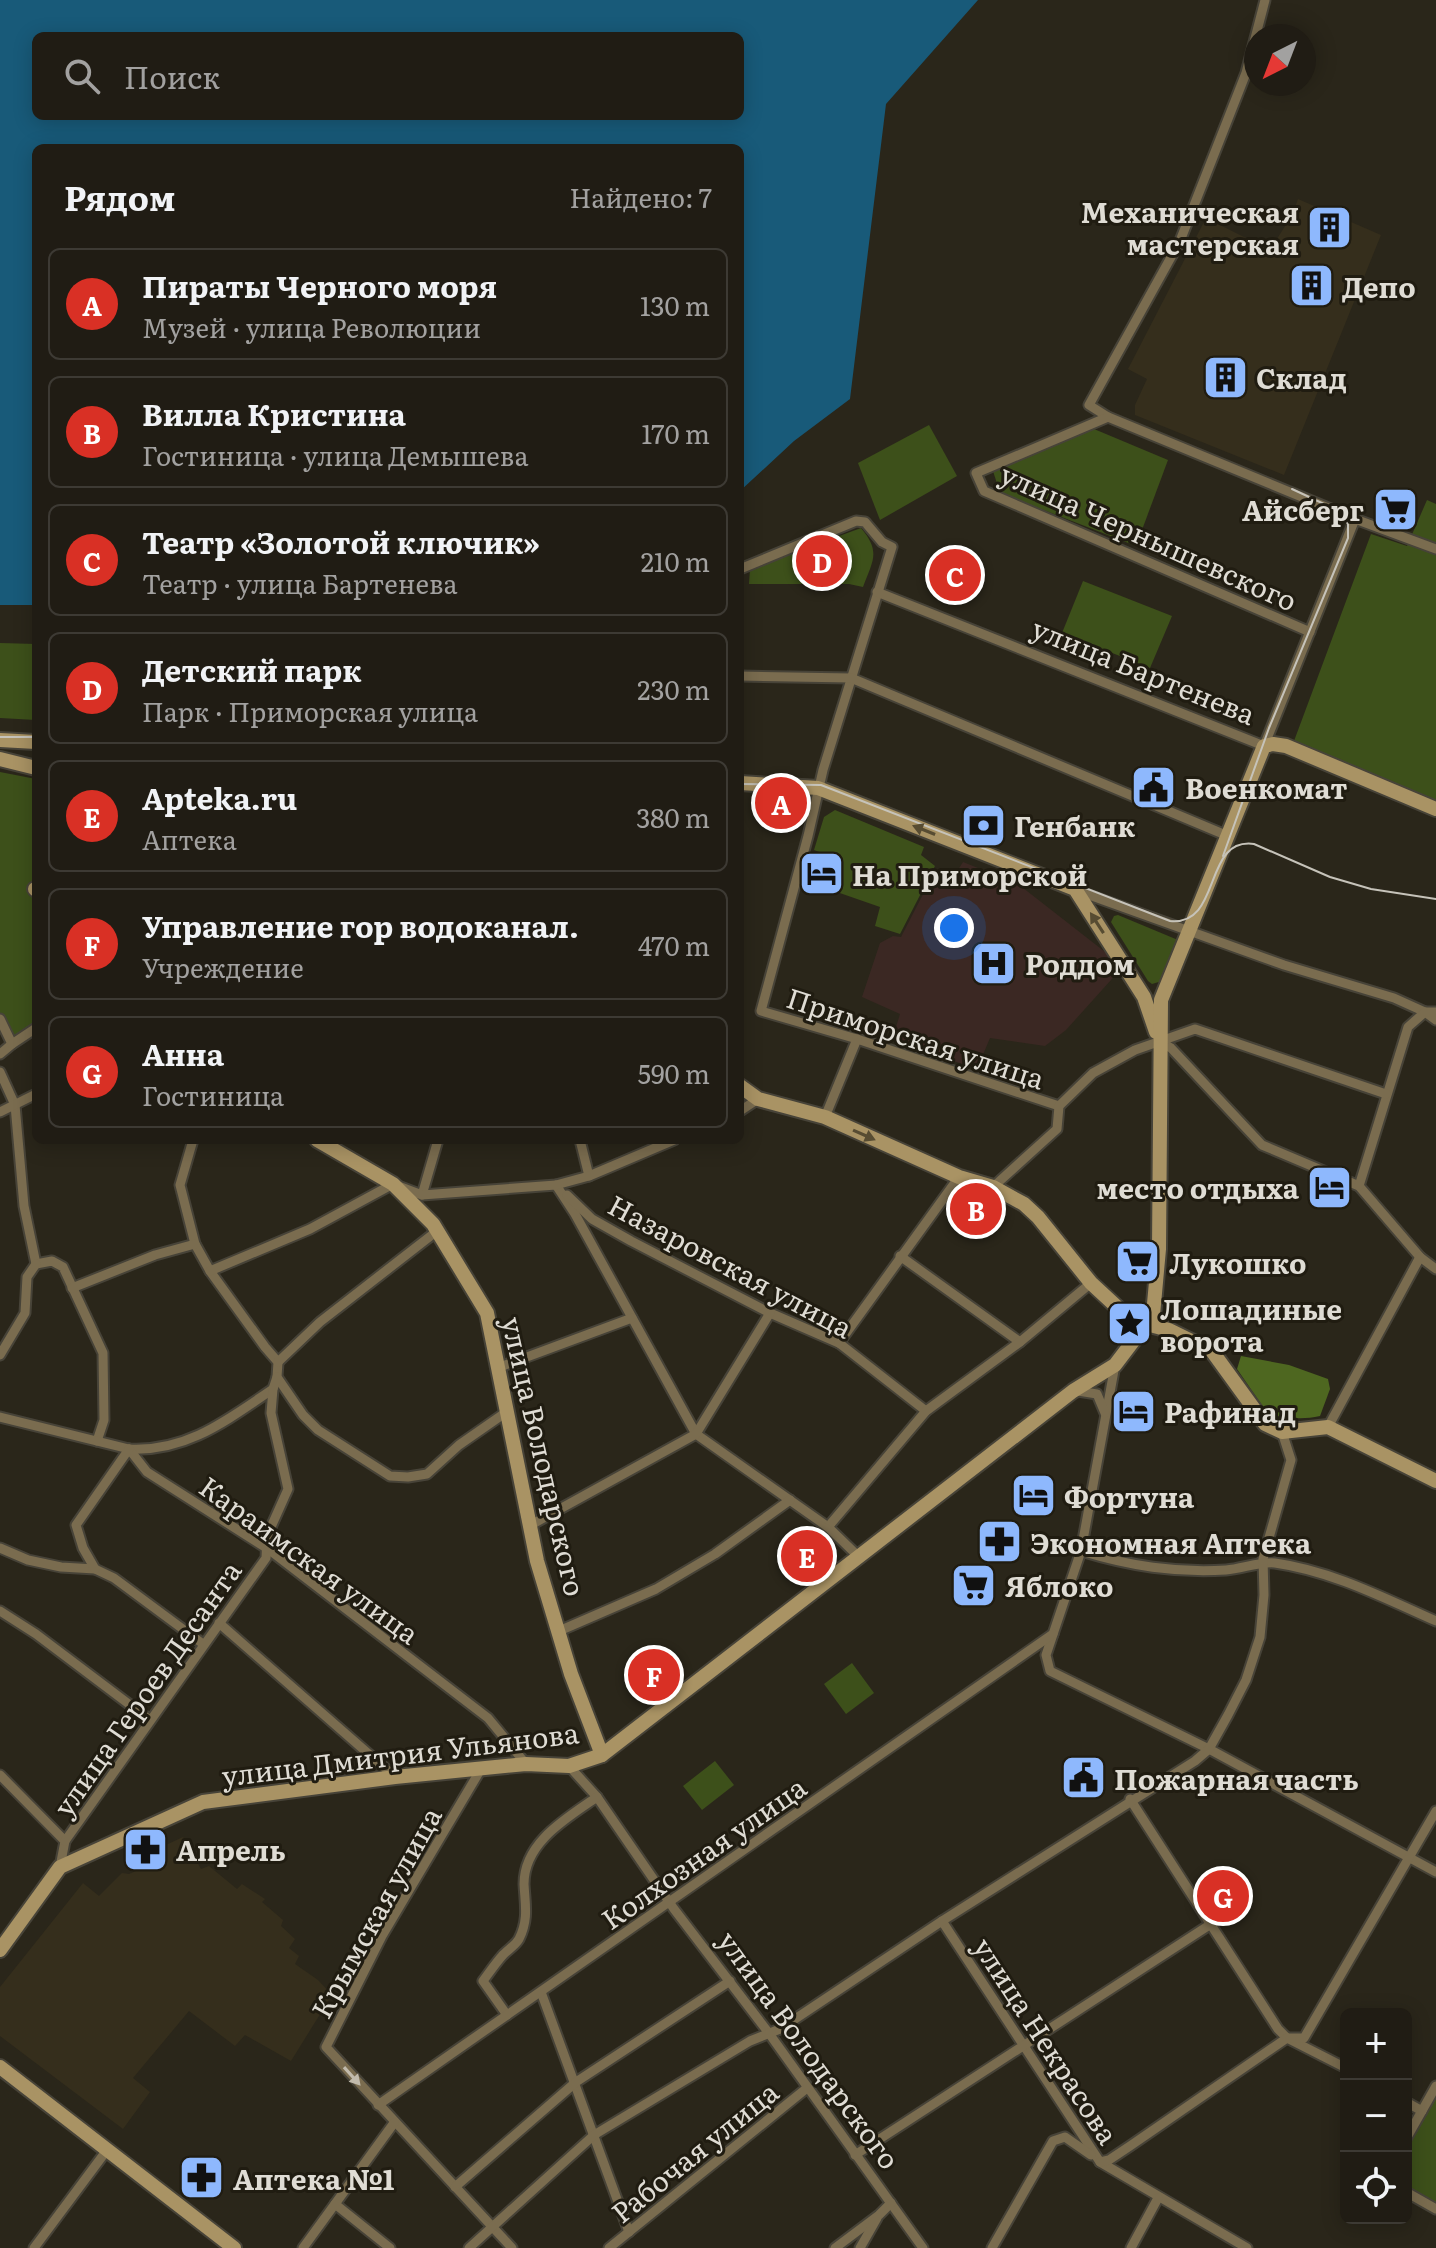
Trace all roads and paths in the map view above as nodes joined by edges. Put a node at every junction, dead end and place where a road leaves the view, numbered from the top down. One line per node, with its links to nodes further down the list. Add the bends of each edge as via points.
1 (1265, 0): 2 (street, via 1246,73 1180,241 1089,405)
2 (1108, 417): 3 (street); 7 (street, улица Чернышевского, via 976,473 984,491)
3 (1355, 519): 4 (street); 7 (street)
4 (1431, 547)
5 (744, 567): 6 (street, Приморская улица, via 856,521 865,522 892,547)
6 (877, 592): 9 (street, Приморская улица); 12 (street, улица Бартенева)
7 (1310, 632): 12 (street)
8 (744, 676): 9 (street)
9 (851, 678): 16 (street, Приморская улица); 18 (street)
10 (0, 740): 11 (street)
11 (32, 742)
12 (1264, 746): 17 (street, улица Бартенева, via 1286,746); 18 (street)
13 (0, 759): 14 (street)
14 (32, 767)
15 (744, 783): 16 (street)
16 (818, 788): 19 (street, one-way to 16); 27 (street, Приморская улица, via 761,1011)
17 (1436, 809)
18 (1228, 836): 20 (street)
19 (1075, 889): 20 (street); 21 (street, one-way to 19)
20 (1189, 932): 22 (street); 23 (street)
21 (1144, 997): 22 (street); 28 (street)
22 (1161, 1000): 28 (street)
23 (1431, 1012): 25 (street); 33 (street, via 1408,1027)
24 (0, 1019): 29 (street)
25 (1436, 1020)
26 (32, 1031): 29 (street)
27 (857, 1039): 37 (street, Приморская улица); 40 (street)
28 (1159, 1041): 33 (street, via 1195,1029); 37 (street, via 1093,1073); 50 (street, via 1262,1145); 64 (street, via 1159,1249)
29 (12, 1044): 30 (street)
30 (0, 1054)
31 (0, 1072): 36 (street)
32 (744, 1089): 35 (street)
33 (1386, 1094): 50 (street)
34 (32, 1096): 36 (street)
35 (758, 1099): 38 (street); 40 (street)
36 (15, 1105): 39 (street); 57 (street, via 24,1206)
37 (1059, 1106): 51 (street, via 1057,1129)
38 (744, 1108)
39 (0, 1112)
40 (825, 1117): 47 (street, one-way to 47)
41 (192, 1144): 54 (street, via 180,1185)
42 (324, 1144): 48 (street, улица Володарского)
43 (437, 1144): 52 (street)
44 (581, 1144): 46 (street)
45 (665, 1144): 46 (street)
46 (589, 1176): 49 (street)
47 (959, 1177): 51 (street); 55 (street)
48 (393, 1184): 52 (street); 53 (street, улица Володарского); 59 (street, via 310,1229)
49 (556, 1185): 52 (street); 62 (street, Назаровская улица, via 592,1219); 63 (street)
50 (1359, 1186): 56 (street)
51 (993, 1187): 60 (street, via 1038,1217)
52 (422, 1195)
53 (437, 1231): 68 (street, via 320,1322); 70 (street, улица Володарского, via 487,1313)
54 (195, 1244): 59 (street); 61 (street)
55 (900, 1256): 65 (street); 66 (street)
56 (1420, 1257): 58 (street); 78 (street)
57 (36, 1264): 61 (street, via 52,1261 63,1267); 67 (street, via 27,1277 25,1313)
58 (1436, 1269)
59 (210, 1271): 68 (street)
60 (1091, 1283): 64 (street, via 1131,1320); 65 (street)
61 (72, 1288): 81 (street, via 104,1359 104,1420)
62 (770, 1313): 66 (street, Назаровская улица); 80 (street)
63 (632, 1318): 70 (street); 80 (street)
64 (1148, 1324): 69 (street, улица Дмитрия Ульянова); 79 (street, via 1212,1351 1265,1424)
65 (1020, 1342): 74 (street)
66 (839, 1343): 74 (street, Назаровская улица)
67 (0, 1355)
68 (278, 1362): 71 (street, улица Героев Десанта)
69 (1115, 1365): 73 (street, улица Дмитрия Ульянова); 77 (street)
70 (497, 1368): 75 (street, улица Володарского)
71 (277, 1377): 72 (street, улица Героев Десанта); 75 (street, via 318,1430 390,1476 427,1474)
72 (273, 1389): 82 (street, via 183,1443); 88 (street, улица Героев Десанта, via 271,1413 288,1489 267,1536)
73 (1073, 1391): 77 (street, via 1097,1394); 90 (street, улица Дмитрия Ульянова)
74 (926, 1411): 86 (street)
75 (505, 1413): 85 (street, улица Володарского)
76 (0, 1417): 81 (street)
77 (1106, 1417): 89 (street)
78 (1328, 1427): 79 (street); 83 (street)
79 (1282, 1432): 91 (street, via 1291,1460)
80 (696, 1434): 84 (street); 85 (street)
81 (97, 1441): 82 (street)
82 (129, 1449): 88 (street, Караимская улица, via 147,1472); 92 (street, via 76,1525)
83 (1436, 1481)
84 (790, 1500): 86 (street); 96 (street, via 656,1589)
85 (529, 1526): 96 (street, улица Володарского)
86 (828, 1527): 90 (street)
87 (0, 1548): 92 (street, via 28,1560)
88 (268, 1549): 95 (street, улица Героев Десанта); 102 (street, Караимская улица, via 488,1718)
89 (1081, 1551): 91 (street, via 1127,1564 1187,1571); 97 (street)
90 (858, 1556): 101 (street, улица Дмитрия Ульянова)
91 (1263, 1564): 94 (street, via 1346,1581); 100 (street, via 1260,1637 1246,1680)
92 (95, 1569): 98 (street)
93 (0, 1611): 99 (street)
94 (1436, 1621)
95 (219, 1623): 98 (street, улица Героев Десанта); 106 (street, Крымская улица)
96 (559, 1631): 101 (street, улица Володарского)
97 (1053, 1634): 100 (street, via 1046,1655 1050,1671); 114 (street, Колхозная улица)
98 (203, 1644): 99 (street, улица Героев Десанта)
99 (150, 1720): 110 (street, улица Героев Десанта)
100 (1209, 1749): 108 (street); 111 (street)
101 (602, 1755): 103 (street, улица Дмитрия Ульянова)
102 (526, 1764): 103 (street, улица Дмитрия Ульянова); 104 (street, улица Дмитрия Ульянова)
103 (569, 1766): 107 (street, улица Володарского)
104 (481, 1769): 106 (street, улица Дмитрия Ульянова); 129 (street, Крымская улица, one-way to 129, via 382,1936 326,2047)
105 (0, 1775): 110 (street)
106 (395, 1777): 112 (street, улица Дмитрия Ульянова, via 203,1802)
107 (597, 1797): 114 (street, улица Володарского); 120 (street, via 541,1840 529,1859 524,1885 527,1916 518,1942 483,1981)
108 (1130, 1799): 115 (street); 116 (street)
109 (1436, 1811): 111 (street)
110 (65, 1841): 112 (street)
111 (1410, 1859): 113 (street); 122 (street, via 1311,2029 1304,2038)
112 (60, 1867): 117 (street, улица Дмитрия Ульянова)
113 (1436, 1872)
114 (670, 1902): 118 (street, улица Володарского); 119 (street, Колхозная улица)
115 (942, 1921): 121 (street); 123 (street, улица Некрасова)
116 (1211, 1924): 122 (street); 123 (street)
117 (0, 1950)
118 (730, 1981): 121 (street, улица Володарского); 126 (street)
119 (541, 1992): 120 (street, Колхозная улица); 126 (street)
120 (507, 2015): 129 (street, Колхозная улица)
121 (768, 2032): 128 (street, улица Володарского); 134 (street)
122 (1287, 2038): 124 (street); 137 (street)
123 (1023, 2044): 136 (street); 137 (street, улица Некрасова)
124 (1340, 2065)
125 (0, 2067): 135 (street)
126 (576, 2082): 134 (street); 138 (street)
127 (1436, 2086): 131 (street)
128 (807, 2088): 136 (street, улица Володарского); 146 (street, Рабочая улица)
129 (378, 2105): 132 (street, Крымская улица)
130 (1412, 2105): 131 (street)
131 (1422, 2111): 133 (street)
132 (394, 2123): 138 (street, Крымская улица); 142 (street)
133 (1412, 2128)
134 (594, 2135): 145 (street); 146 (street)
135 (107, 2150): 147 (street); 148 (street)
136 (855, 2155): 141 (street, улица Володарского)
137 (1100, 2162): 140 (street, улица Некрасова); 157 (street, via 1065,2137 1053,2141)
138 (455, 2187): 145 (street, Крымская улица)
139 (1412, 2195): 143 (street)
140 (1158, 2198): 158 (street); 159 (street, улица Некрасова)
141 (891, 2203): 144 (street); 156 (street, улица Володарского)
142 (335, 2204): 149 (street); 150 (street)
143 (1436, 2209)
144 (879, 2215): 154 (street); 155 (street)
145 (492, 2226): 151 (street); 152 (street, Крымская улица)
146 (629, 2232): 153 (street, Рабочая улица)
147 (34, 2248)
148 (234, 2248)
149 (303, 2248)
150 (390, 2248)
151 (469, 2248)
152 (512, 2248)
153 (609, 2248)
154 (835, 2248)
155 (860, 2248)
156 (923, 2248)
157 (992, 2248)
158 (1131, 2248)
159 (1247, 2248)

